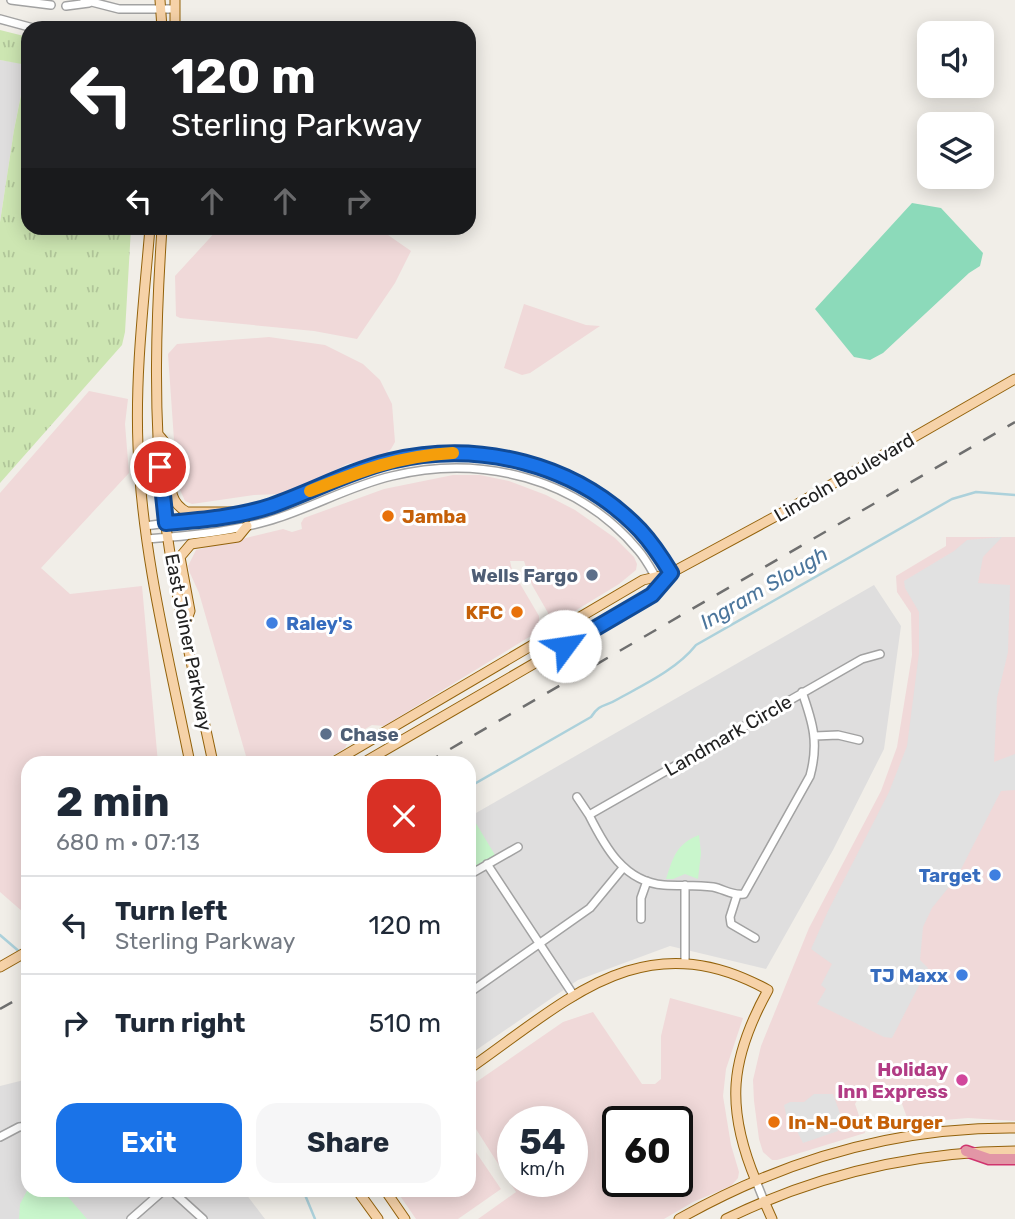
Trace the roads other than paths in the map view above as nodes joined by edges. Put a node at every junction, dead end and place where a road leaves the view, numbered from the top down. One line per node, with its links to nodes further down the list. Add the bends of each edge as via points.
1 (11, 0): 4 (street)
2 (84, 0): 3 (street)
3 (93, 3): 5 (street, via 119,9); 7 (street)
4 (51, 5)
5 (160, 5): 6 (street)
6 (175, 5)
7 (66, 6)
8 (0, 19): 9 (street)
9 (21, 25)
10 (149, 235): 16 (main road, East Joiner Parkway, via 136,401)
11 (162, 235): 13 (main road, East Joiner Parkway, via 155,351)
12 (1015, 379): 20 (main road, Lincoln Boulevard)
13 (158, 434): 14 (main road, via 168,447 173,501 179,508 187,512); 15 (main road, East Joiner Parkway)
14 (247, 512): 15 (street); 20 (street, via 387,462 445,453 496,456 550,471 601,497 640,530)
15 (166, 523): 16 (street); 18 (main road, East Joiner Parkway)
16 (145, 526): 19 (main road, East Joiner Parkway)
17 (247, 526): 18 (street); 21 (street, via 391,476 442,467 478,468 512,473 586,504 616,526); 22 (main road, via 239,537 191,544 180,557 190,611)
18 (168, 537): 19 (street); 22 (main road, East Joiner Parkway)
19 (147, 539): 27 (main road, East Joiner Parkway)
20 (671, 573): 21 (main road, Lincoln Boulevard)
21 (658, 581): 29 (main road, Lincoln Boulevard, via 636,584); 30 (main road, Lincoln Boulevard, via 652,595)
22 (185, 627): 28 (main road, East Joiner Parkway)
23 (880, 654): 24 (street)
24 (802, 692): 25 (street, Landmark Circle); 32 (street, Landmark Circle)
25 (815, 737): 26 (street, via 838,735); 39 (street, Landmark Circle, via 810,776 744,894)
26 (859, 740)
27 (189, 756)
28 (212, 756)
29 (344, 756)
30 (375, 756)
31 (577, 797): 32 (street)
32 (589, 815): 35 (street, via 604,847)
33 (518, 847): 34 (street)
34 (487, 864): 36 (street); 42 (street)
35 (623, 867): 37 (street); 42 (street, via 590,908)
36 (476, 871)
37 (648, 881): 38 (street); 40 (street, via 641,898)
38 (685, 886): 39 (street, via 713,887); 44 (street)
39 (737, 895): 41 (street, via 731,924)
40 (641, 919)
41 (755, 938)
42 (538, 945): 46 (street); 47 (street)
43 (21, 955): 45 (main road)
44 (685, 962): 47 (main road, via 622,971); 55 (main road, via 728,971 768,990 746,1033 736,1086 739,1134)
45 (0, 967)
46 (476, 988)
47 (574, 996): 48 (main road)
48 (476, 1064)
49 (21, 1127): 51 (street)
50 (1015, 1128): 55 (main road, via 967,1128 892,1138)
51 (0, 1136)
52 (966, 1151): 53 (main road); 54 (highway, via 989,1159); 60 (main road, via 865,1168)
53 (1015, 1151)
54 (1015, 1159)
55 (756, 1181): 60 (street); 65 (main road)
56 (156, 1197): 61 (street)
57 (179, 1197): 62 (street)
58 (362, 1197): 63 (main road)
59 (390, 1197): 64 (main road)
60 (764, 1201): 66 (main road); 67 (main road)
61 (131, 1219)
62 (203, 1219)
63 (377, 1219)
64 (405, 1219)
65 (680, 1219)
66 (726, 1219)
67 (772, 1219)

